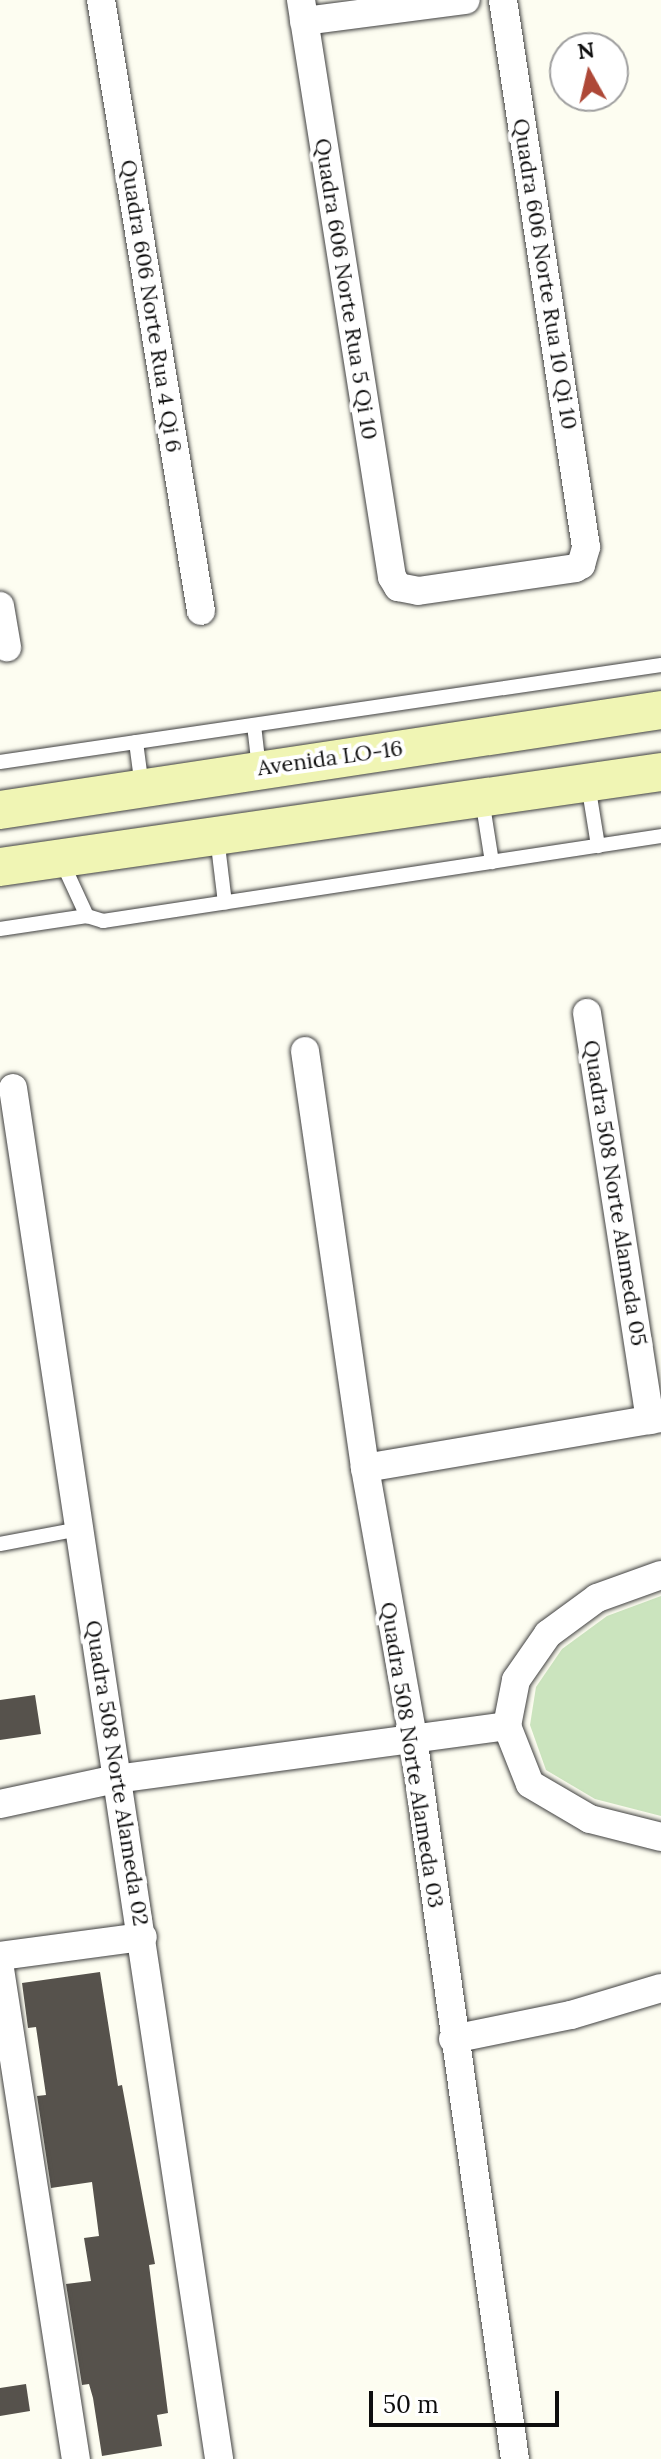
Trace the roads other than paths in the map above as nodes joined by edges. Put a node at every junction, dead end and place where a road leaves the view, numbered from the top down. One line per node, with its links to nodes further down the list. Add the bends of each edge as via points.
1 (101, 0): 7 (street, Quadra 606 Norte Rua 4 Qi 6)
2 (466, 0): 4 (street)
3 (503, 0): 5 (street, Quadra 606 Norte Rua 10 Qi 10, via 586,547 581,565 559,570 418,591 398,587)
4 (302, 10): 5 (street, Quadra 606 Norte Rua 5 Qi 10)
5 (392, 577)
6 (0, 606): 8 (street)
7 (201, 611)
8 (7, 647)
9 (661, 665): 11 (lane)
10 (661, 710): 14 (street, Avenida LO-16)
11 (254, 725): 12 (lane); 14 (lane)
12 (136, 742): 13 (lane); 17 (lane)
13 (0, 762)
14 (259, 768): 17 (street, Avenida LO-16)
15 (661, 772): 16 (street)
16 (588, 783): 18 (street); 22 (lane)
17 (142, 787): 19 (street, Avenida LO-16)
18 (481, 799): 21 (street); 24 (lane)
19 (0, 810)
20 (661, 836): 22 (lane)
21 (217, 837): 23 (street); 26 (lane)
22 (598, 846): 24 (lane)
23 (60, 858): 25 (street); 27 (lane)
24 (492, 862): 26 (lane)
25 (0, 867)
26 (225, 903): 27 (lane, via 103,921)
27 (87, 916): 28 (lane)
28 (0, 929)
29 (587, 1013): 32 (street, Quadra 508 Norte Alameda 05)
30 (305, 1051): 33 (street, Quadra 508 Norte Alameda 03)
31 (13, 1088): 34 (street, Quadra 508 Norte Alameda 02)
32 (655, 1419): 33 (street)
33 (365, 1468): 38 (street, Quadra 508 Norte Alameda 03)
34 (79, 1529): 35 (lane); 39 (street, Quadra 508 Norte Alameda 02)
35 (0, 1544)
36 (661, 1575): 37 (street, via 597,1598 548,1634 516,1680)
37 (507, 1726): 38 (street); 41 (street, via 530,1784 590,1819)
38 (413, 1737): 39 (street); 46 (street, Quadra 508 Norte Alameda 03)
39 (116, 1779): 40 (street); 42 (street, Quadra 508 Norte Alameda 02)
40 (1, 1802)
41 (661, 1837)
42 (143, 1937): 43 (street); 48 (street, Quadra 508 Norte Alameda 02)
43 (0, 1956)
44 (0, 1969): 47 (street)
45 (661, 1988): 46 (street, via 571,2015)
46 (453, 2039): 49 (street, Quadra 508 Norte Alameda 03)
47 (76, 2459)
48 (219, 2459)
49 (515, 2459)

